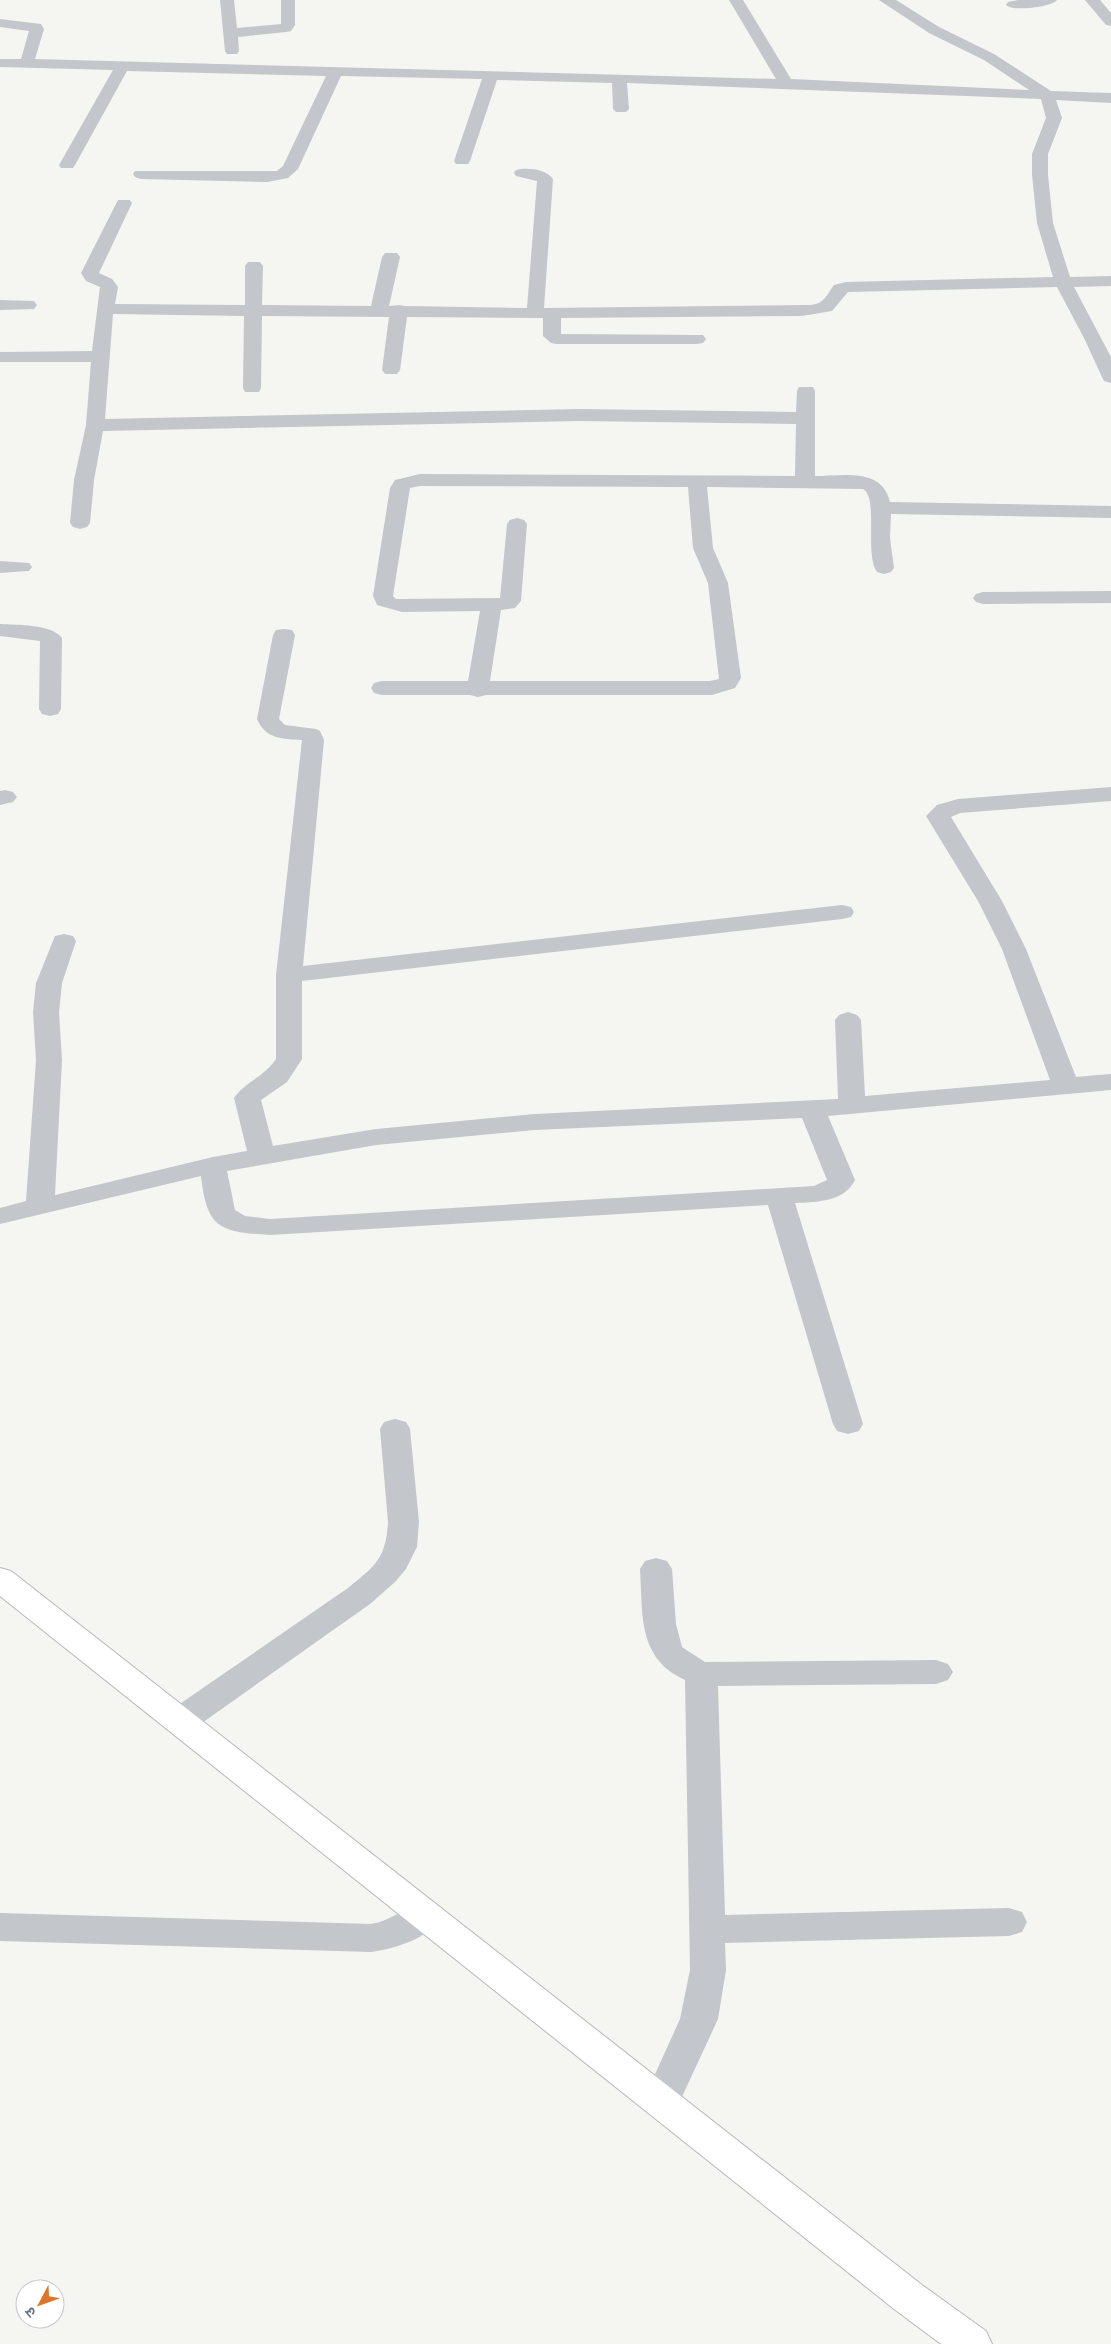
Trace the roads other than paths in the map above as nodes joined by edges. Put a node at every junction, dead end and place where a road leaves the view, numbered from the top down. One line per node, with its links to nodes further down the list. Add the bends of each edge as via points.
1 (227, 0): 10 (street)
2 (288, 0): 10 (street, via 286,28)
3 (736, 0): 18 (street)
4 (886, 0): 19 (street, via 934,30 989,57)
5 (1050, 0): 7 (street)
6 (1092, 0): 8 (street)
7 (1013, 5)
8 (1111, 22)
9 (0, 23): 12 (street, via 36,26)
10 (230, 33): 14 (street)
11 (0, 63): 12 (street)
12 (27, 64): 13 (street)
13 (123, 65): 14 (street); 23 (street)
14 (233, 68): 15 (street)
15 (336, 71): 16 (street); 25 (street, via 290,170 282,175)
16 (491, 75): 17 (street); 22 (street)
17 (619, 78): 18 (street); 21 (street)
18 (786, 83): 19 (street)
19 (1047, 95): 20 (street); 30 (street, via 1054,118 1040,154 1040,175 1045,223)
20 (1111, 98)
21 (621, 109)
22 (462, 161)
23 (67, 165)
24 (522, 173): 37 (street, via 545,179)
25 (141, 174)
26 (124, 203): 33 (street, via 90,273 109,287)
27 (390, 257): 35 (street)
28 (254, 266): 34 (street)
29 (1111, 281): 30 (street)
30 (1063, 283): 37 (street, via 846,287 840,289 828,307 802,310); 40 (street)
31 (0, 305): 32 (street)
32 (28, 305)
33 (105, 309): 34 (street); 39 (street)
34 (251, 310): 35 (street); 44 (street)
35 (379, 310): 36 (street)
36 (399, 310): 37 (street); 42 (street)
37 (544, 313): 38 (street, via 552,336 557,339)
38 (697, 339)
39 (101, 356): 41 (street); 47 (street)
40 (1106, 356): 43 (street)
41 (0, 357)
42 (391, 370)
43 (1111, 377)
44 (252, 388)
45 (806, 391): 46 (street)
46 (806, 418): 47 (street, via 579,415); 49 (street)
47 (95, 425): 52 (street, via 84,480)
48 (697, 482): 49 (street); 59 (street, via 420,480 402,484 384,601 402,606); 63 (street, via 703,548 718,583 730,678 727,684 712,688)
49 (804, 482): 50 (street, via 874,485)
50 (881, 508): 51 (street); 56 (street)
51 (1111, 512)
52 (80, 524)
53 (517, 524): 59 (street, via 510,601)
54 (0, 567): 55 (street)
55 (22, 567)
56 (884, 568)
57 (1111, 597): 58 (street)
58 (983, 598)
59 (491, 606): 63 (street)
60 (0, 630): 64 (street, via 51,638)
61 (284, 635): 68 (street, via 268,719 270,726 281,732 312,736)
62 (382, 688): 63 (street)
63 (478, 690)
64 (50, 710)
65 (1110, 796): 71 (street, via 958,806 938,816 990,901 1014,949)
66 (842, 912): 68 (street)
67 (64, 941): 77 (street, via 50,983 46,1012 50,1060)
68 (289, 975): 74 (street, via 289,1059 278,1076 247,1098)
69 (848, 1020): 72 (street)
70 (1111, 1082): 71 (street)
71 (1066, 1086): 72 (street)
72 (852, 1105): 73 (street)
73 (812, 1109): 74 (street, via 535,1122 376,1137); 76 (street, via 841,1180 838,1186 819,1194)
74 (262, 1156): 75 (street)
75 (212, 1165): 76 (street, via 219,1211 228,1221 254,1226); 77 (street)
76 (779, 1196): 79 (street)
77 (40, 1207): 78 (street)
78 (0, 1216)
79 (848, 1424)
80 (395, 1429): 85 (street, via 403,1521 401,1548 383,1577)
81 (656, 1569): 84 (street, via 662,1632 668,1652 684,1666)
82 (0, 1579): 85 (highway)
83 (936, 1672): 84 (street)
84 (701, 1674): 89 (street)
85 (180, 1721): 87 (highway)
86 (1008, 1922): 89 (street)
87 (408, 1926): 88 (street, via 371,1938); 90 (highway)
88 (0, 1927)
89 (708, 1928): 90 (street, via 708,1970 699,2019)
90 (661, 2103): 91 (highway)
91 (972, 2344)

